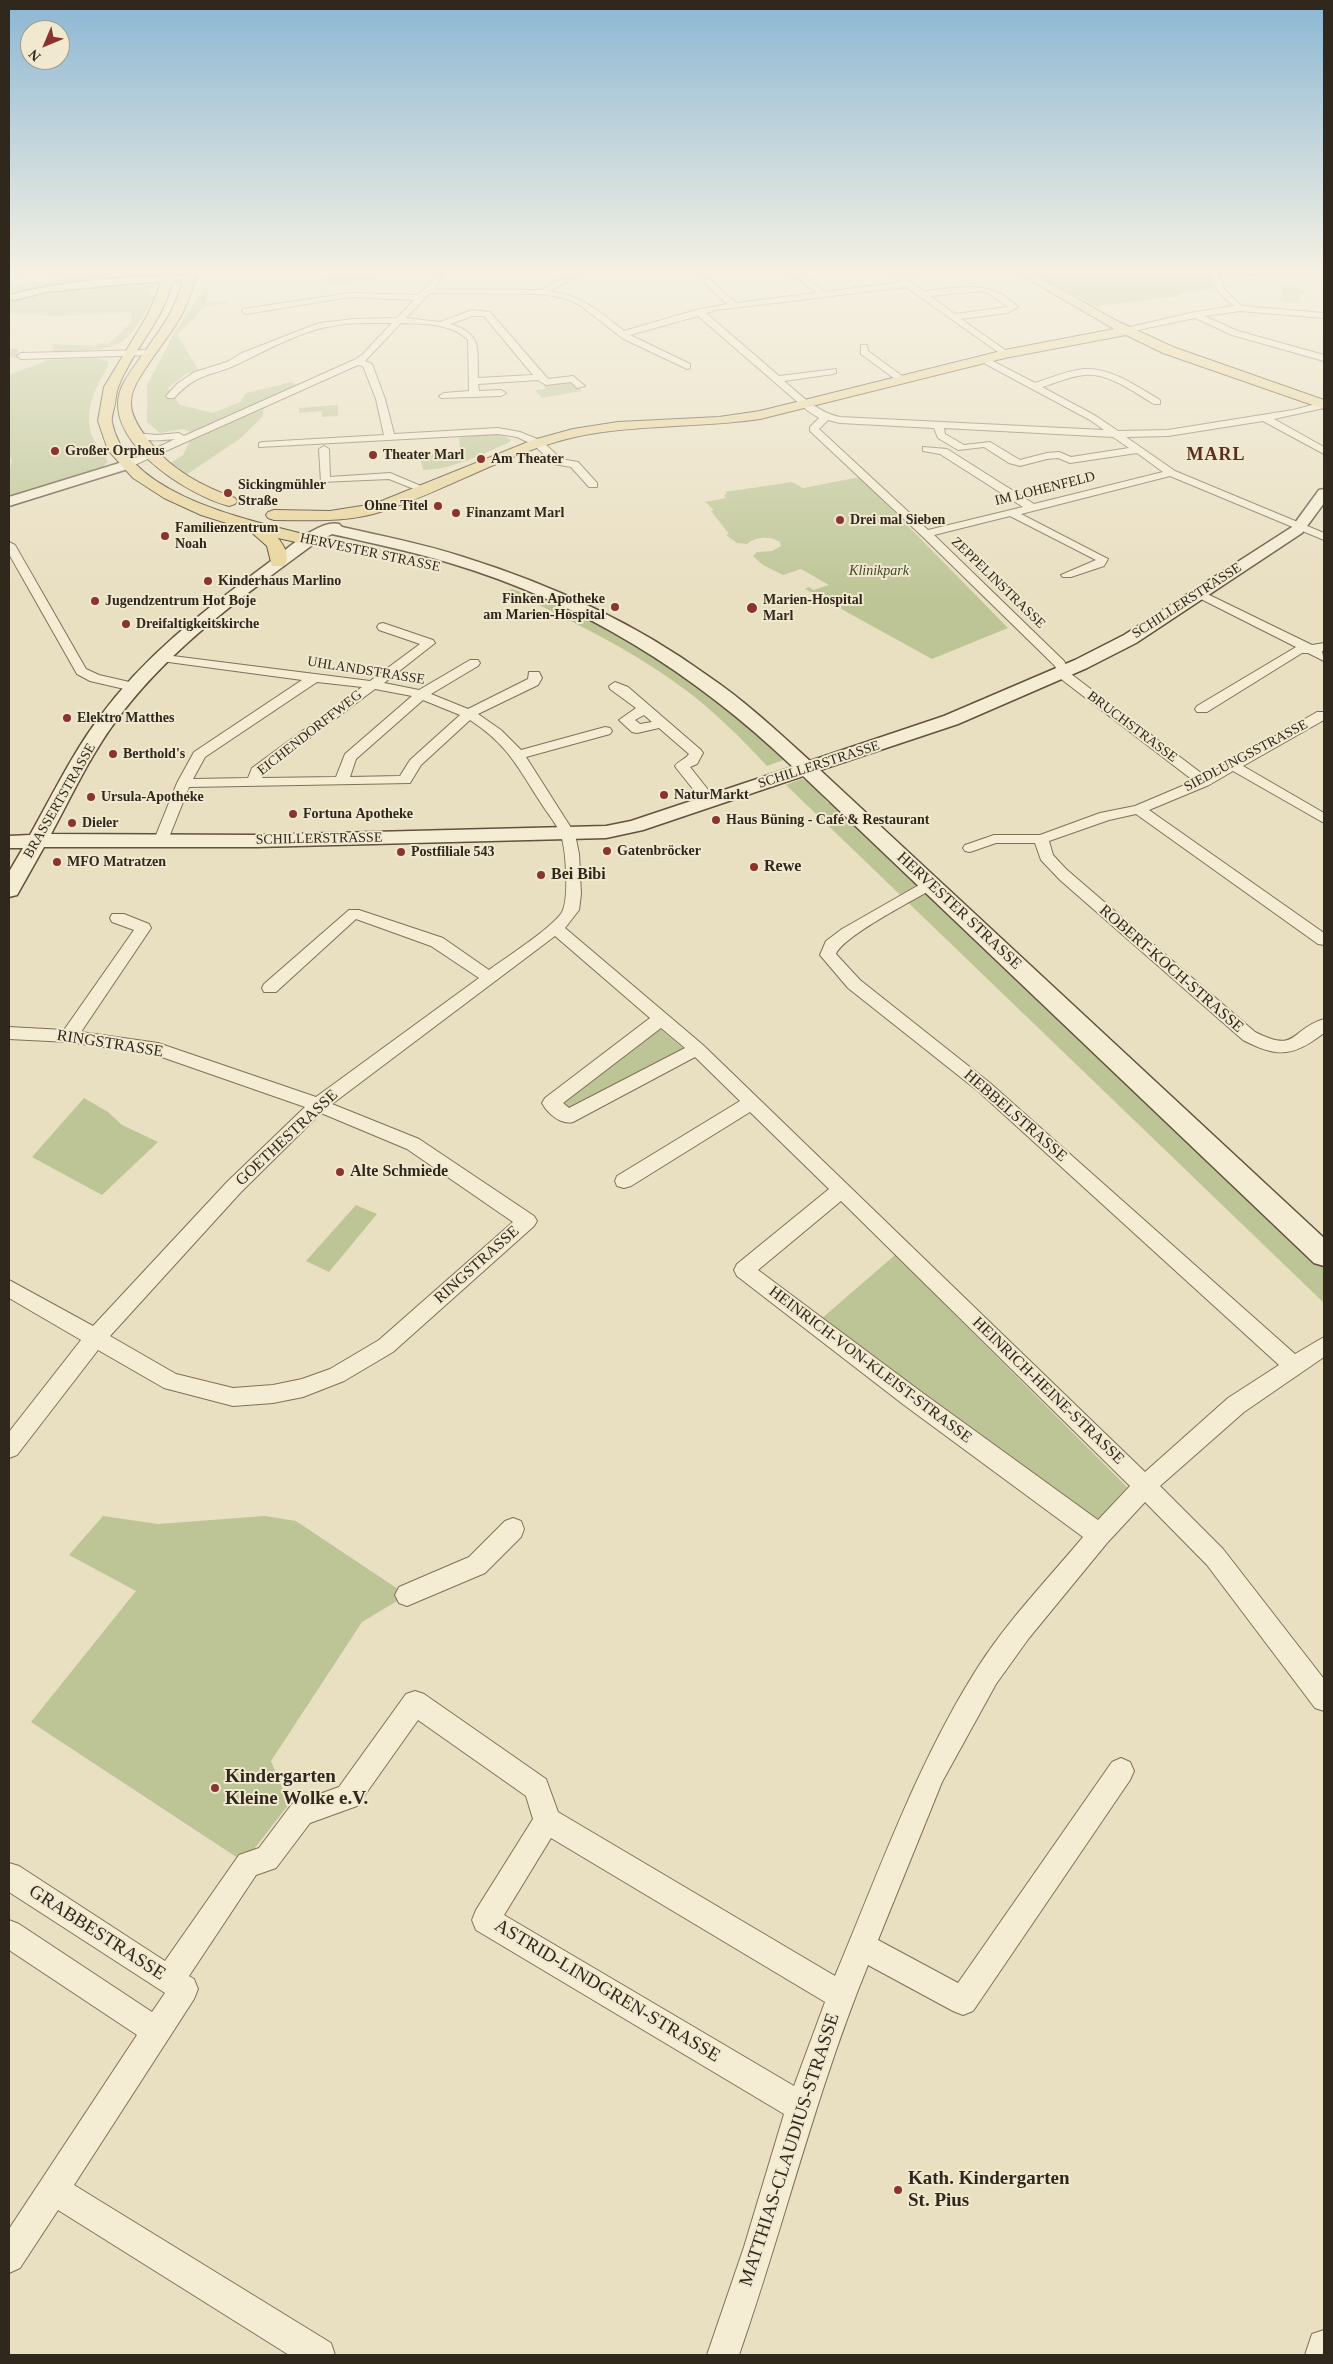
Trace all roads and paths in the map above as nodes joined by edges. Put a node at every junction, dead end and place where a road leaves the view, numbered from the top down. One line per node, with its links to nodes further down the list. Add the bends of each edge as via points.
1 (116, 379): 40 (main road, HERVESTER STRASSE, via 104,415 108,435)
2 (133, 379): 31 (main road, HERVESTER STRASSE, via 124,403 128,420)
3 (190, 379): 21 (street)
4 (318, 379): 29 (street)
5 (374, 379): 32 (street, via 382,399)
6 (511, 379): 16 (street)
7 (542, 379): 8 (street, via 546,382)
8 (570, 379)
9 (573, 379): 17 (street)
10 (778, 379): 24 (street)
11 (1019, 379): 18 (street)
12 (1062, 379): 18 (street)
13 (1114, 379): 23 (street)
14 (1250, 379): 25 (main road)
15 (902, 380): 24 (main road, BRASSERTSTRASSE)
16 (474, 381): 20 (street)
17 (580, 386)
18 (1033, 387): 30 (street)
19 (501, 393): 20 (street)
20 (474, 394): 22 (street)
21 (171, 396)
22 (444, 396)
23 (1157, 402)
24 (805, 405): 26 (street); 33 (main road, BRASSERTSTRASSE, via 741,419 602,428)
25 (1324, 405): 27 (street)
26 (826, 417): 28 (street); 54 (street, ZEPPELINSTRASSE, via 813,429)
27 (1265, 418): 30 (street, via 1168,433); 38 (street)
28 (938, 426): 30 (street); 37 (street, via 941,436 959,447 986,444 1020,463 1047,456 1059,455 1070,460)
29 (200, 432): 31 (street, via 157,438); 39 (street)
30 (1118, 434): 37 (street)
31 (137, 436): 39 (main road, HERVESTER STRASSE)
32 (389, 436): 33 (street, via 498,431); 34 (street)
33 (538, 443): 42 (street, via 558,462 574,464); 43 (main road, BRASSERTSTRASSE)
34 (263, 445)
35 (927, 448): 47 (street, via 943,451)
36 (324, 449): 43 (street, via 325,480 390,476)
37 (1139, 450): 41 (street)
38 (1324, 451)
39 (150, 454): 40 (street); 48 (main road, HERVESTER STRASSE, via 182,480)
40 (126, 465): 45 (main road); 52 (main road, HERVESTER STRASSE, via 184,502)
41 (1171, 474): 47 (street, IM LOHENFELD); 51 (street)
42 (593, 485)
43 (423, 489): 46 (main road, BRASSERTSTRASSE)
44 (1324, 493): 51 (main road, SCHILLERSTRASSE)
45 (9, 502)
46 (378, 508): 48 (main road, via 330,516); 50 (main road, BRASSERTSTRASSE)
47 (1033, 508): 49 (street, IM LOHENFELD)
48 (259, 511): 53 (main road, HERVESTER STRASSE)
49 (1012, 513): 54 (street, IM LOHENFELD); 60 (street, via 1102,559 1100,564)
50 (363, 514): 53 (main road, BRASSERTSTRASSE); 56 (main road, via 359,523)
51 (1301, 526): 55 (street); 61 (main road, SCHILLERSTRASSE)
52 (255, 527): 57 (main road, HERVESTER STRASSE); 59 (main road, via 276,545)
53 (329, 529): 56 (main road, HERVESTER STRASSE); 57 (main road, BRASSERTSTRASSE)
54 (926, 534): 69 (street, ZEPPELINSTRASSE)
55 (1324, 537)
56 (369, 538): 62 (main road, HERVESTER STRASSE, via 458,560)
57 (309, 540): 59 (main road, BRASSERTSTRASSE); 62 (main road, HERVESTER STRASSE, via 471,576)
58 (9, 545): 74 (street, via 81,671 95,678)
59 (278, 562): 66 (main road, BRASSERTSTRASSE, via 194,626)
60 (1067, 575)
61 (1199, 594): 65 (street); 69 (main road, SCHILLERSTRASSE, via 1130,639)
62 (568, 603): 84 (main road, HERVESTER STRASSE, via 639,638 689,668 751,716)
63 (382, 626): 72 (street, EICHENDORFFWEG, via 429,643)
64 (1324, 647): 65 (street)
65 (1310, 649): 67 (street); 77 (street, via 1299,650)
66 (161, 657): 71 (street, UHLANDSTRASSE); 74 (main road, BRASSERTSTRASSE)
67 (1324, 657)
68 (474, 663): 75 (street)
69 (1063, 670): 84 (main road, SCHILLERSTRASSE, via 951,720); 87 (street, BRUCHSTRASSE, via 1067,677)
70 (534, 675): 78 (street, via 533,682)
71 (314, 678): 72 (street, UHLANDSTRASSE); 88 (street, via 198,755)
72 (370, 685): 75 (street, UHLANDSTRASSE); 86 (street, EICHENDORFFWEG, via 257,771)
73 (615, 686): 76 (street)
74 (133, 687): 95 (main road, BRASSERTSTRASSE, via 91,745)
75 (421, 694): 78 (street, UHLANDSTRASSE); 85 (street, via 350,757)
76 (644, 709): 80 (street); 80 (street, via 626,720 637,729)
77 (1202, 709)
78 (470, 714): 82 (street, UHLANDSTRASSE, via 499,734); 85 (street, via 415,763 405,780)
79 (1324, 716): 83 (street, SIEDLUNGSSTRASSE)
80 (662, 724): 89 (street, via 696,752 692,761 682,766)
81 (604, 731): 82 (street)
82 (518, 755): 92 (street, UHLANDSTRASSE)
83 (1232, 765): 87 (street, SIEDLUNGSSTRASSE); 91 (street)
84 (808, 769): 89 (main road, SCHILLERSTRASSE); 98 (main road, HERVESTER STRASSE)
85 (342, 781): 86 (street)
86 (253, 782): 88 (street)
87 (1204, 782): 90 (street, SIEDLUNGSSTRASSE)
88 (184, 783): 94 (street)
89 (710, 801): 92 (main road, SCHILLERSTRASSE, via 636,826 606,832)
90 (1139, 809): 93 (street, via 1105,816); 102 (street)
91 (1324, 819)
92 (567, 832): 94 (main road, SCHILLERSTRASSE); 101 (street, GOETHESTRASSE, via 572,854 573,902 569,914)
93 (1042, 838): 97 (street, via 994,839); 106 (street, ROBERT-KOCH-STRASSE, via 1047,860 1064,877 1249,1036 1268,1047 1285,1049 1302,1042)
94 (161, 840): 95 (street, SCHILLERSTRASSE)
95 (37, 841): 96 (main road); 99 (main road, BRASSERTSTRASSE)
96 (9, 842)
97 (970, 848)
98 (930, 884): 114 (main road, HERVESTER STRASSE); 118 (street, HEBBELSTRASSE, via 848,933 832,946 828,955 854,984 984,1087)
99 (9, 890)
100 (118, 918): 108 (street, via 143,928)
101 (555, 928): 103 (street, GOETHESTRASSE); 105 (street, HEINRICH-HEINE-STRASSE)
102 (1324, 940)
103 (490, 976): 104 (street, via 437,942 354,913); 111 (street, GOETHESTRASSE)
104 (270, 988)
105 (661, 1018): 109 (street, HEINRICH-HEINE-STRASSE); 109 (street, via 551,1103 567,1117)
106 (1324, 1025)
107 (9, 1033): 108 (street, RINGSTRASSE)
108 (69, 1036): 111 (street, RINGSTRASSE, via 158,1049)
109 (697, 1049): 110 (street, HEINRICH-HEINE-STRASSE)
110 (752, 1102): 112 (street); 113 (street, HEINRICH-HEINE-STRASSE)
111 (318, 1105): 116 (street, GOETHESTRASSE, via 234,1187); 116 (street, RINGSTRASSE, via 413,1144 527,1221 386,1346 337,1375 303,1388 233,1397 170,1382)
112 (624, 1180)
113 (842, 1189): 120 (street, HEINRICH-HEINE-STRASSE); 122 (street, HEINRICH-VON-KLEIST-STRASSE, via 744,1270)
114 (1324, 1255)
115 (9, 1288): 116 (street, RINGSTRASSE)
116 (94, 1339): 119 (street, GOETHESTRASSE)
117 (1324, 1346): 118 (street, MATTHIAS-CLAUDIUS-STRASSE)
118 (1293, 1366): 120 (street, MATTHIAS-CLAUDIUS-STRASSE, via 1236,1405)
119 (9, 1448)
120 (1145, 1486): 122 (street, MATTHIAS-CLAUDIUS-STRASSE); 124 (street, HEINRICH-HEINE-STRASSE, via 1215,1557)
121 (513, 1529): 123 (street, via 477,1565)
122 (1099, 1535): 129 (street, MATTHIAS-CLAUDIUS-STRASSE, via 987,1675 932,1773)
123 (407, 1595)
124 (1324, 1699)
125 (1121, 1771): 129 (street, via 962,2001)
126 (547, 1822): 130 (street, via 537,1788 415,1703 348,1797 301,1813 267,1859 248,1864); 131 (street); 133 (street, ASTRID-LINDGREN-STRASSE, via 486,1920)
127 (9, 1876): 130 (street, GRABBESTRASSE)
128 (9, 1934): 132 (street)
129 (862, 1947): 131 (street, MATTHIAS-CLAUDIUS-STRASSE)
130 (177, 1985): 132 (street)
131 (841, 1996): 133 (street, MATTHIAS-CLAUDIUS-STRASSE)
132 (156, 2031): 134 (street)
133 (801, 2107): 138 (street, MATTHIAS-CLAUDIUS-STRASSE, via 760,2247)
134 (53, 2189): 135 (street); 137 (street)
135 (9, 2257)
136 (1324, 2346): 139 (street)
137 (319, 2355)
138 (723, 2355)
139 (1320, 2355)

